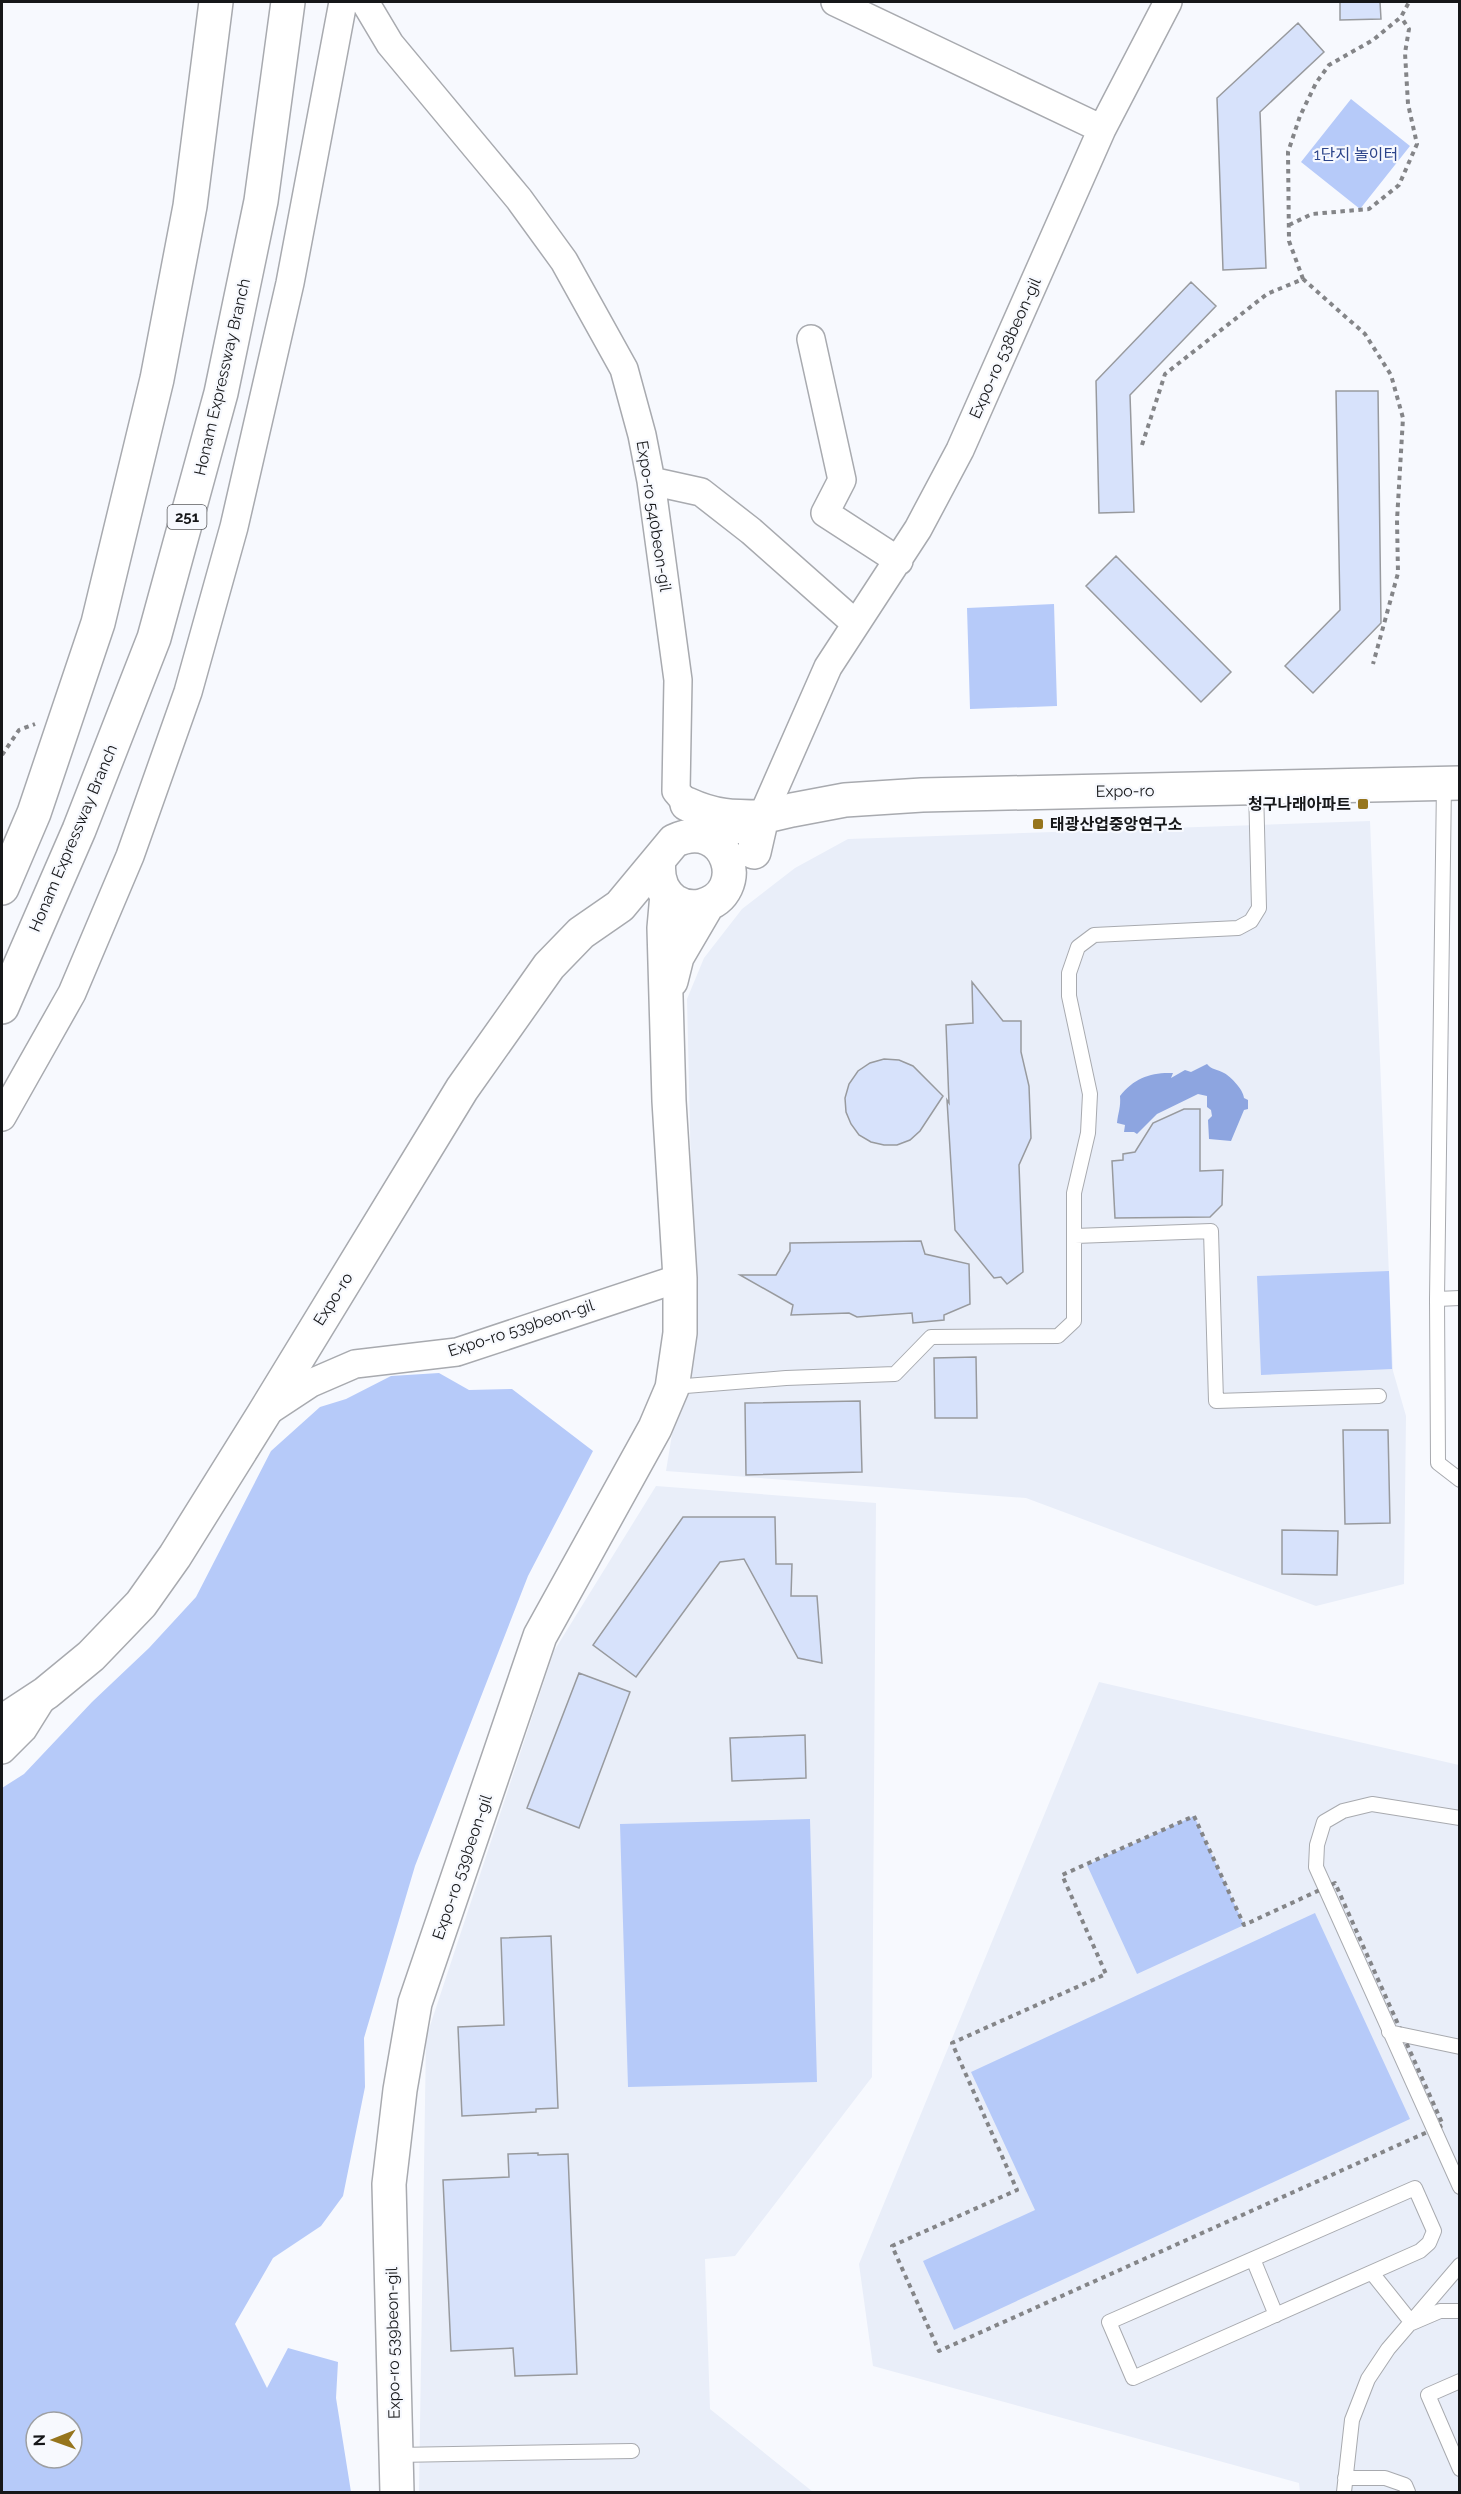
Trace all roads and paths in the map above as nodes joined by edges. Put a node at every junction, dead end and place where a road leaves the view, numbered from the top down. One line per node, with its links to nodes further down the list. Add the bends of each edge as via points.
1 (216, 2): 27 (main road, via 190,206 151,403 98,623 34,813)
2 (288, 2): 32 (main road, Honam Expressway Branch / 251, via 261,201 221,393 154,638 79,830)
3 (343, 2): 33 (street, via 290,283 234,527 188,692 130,856 72,993)
4 (365, 2): 14 (street, Expo-ro 540beon-gil, via 390,44 519,199 564,261 624,369)
5 (835, 2): 9 (street)
6 (1168, 2): 9 (street, Expo-ro 538beon-gil)
7 (1409, 2): 8 (path)
8 (1401, 17): 10 (path, via 1372,40 1329,65 1316,83 1288,152); 10 (path, via 1409,29 1405,53 1408,104 1416,144 1399,185 1369,208 1312,214)
9 (1101, 129): 15 (street, Expo-ro 538beon-gil, via 960,450)
10 (1289, 225): 11 (path, via 1289,241)
11 (1303, 279): 13 (path, via 1267,294 1165,374); 17 (path, via 1365,334 1391,375 1403,418 1398,573)
12 (811, 339): 15 (street, via 842,480 825,513)
13 (1142, 445)
14 (651, 481): 16 (street, via 701,492); 22 (street, Expo-ro 540beon-gil, via 678,681)
15 (898, 561): 16 (street, Expo-ro 538beon-gil)
16 (856, 624): 23 (street, Expo-ro 538beon-gil, via 828,667)
17 (1373, 664)
18 (37, 723): 19 (path, via 19,730)
19 (2, 755)
20 (1452, 783): 21 (main road, Expo-ro); 36 (lane)
21 (1256, 788): 23 (main road, Expo-ro, via 922,795 845,800); 34 (lane, via 1258,908 1251,921 1238,928 1094,935 1078,947 1069,973 1069,996 1090,1094 1088,1133 1074,1193)
22 (682, 797): 23 (main road, via 707,814); 24 (main road); 25 (main road)
23 (777, 814): 24 (main road); 26 (main road, via 777,824)
24 (701, 836): 25 (main road, via 684,836); 26 (main road, via 718,844 725,854)
25 (664, 873): 28 (main road, via 675,902 697,907); 29 (main road, Expo-ro); 30 (main road)
26 (729, 878): 28 (main road, via 718,898)
27 (2, 888)
28 (708, 904): 31 (main road, via 677,957)
29 (625, 905): 30 (main road, via 651,917); 40 (main road, Expo-ro, via 581,933 549,966 462,1089)
30 (664, 939): 31 (main road)
31 (668, 994): 35 (main road, Expo-ro 539beon-gil, via 669,1101)
32 (2, 1007)
33 (2, 1117)
34 (1075, 1236): 38 (lane, via 1074,1321 1058,1336 931,1337 896,1374); 39 (lane, via 1211,1231 1216,1401)
35 (680, 1278): 38 (main road, Expo-ro 539beon-gil, via 680,1333); 40 (street, Expo-ro 539beon-gil, via 457,1352 355,1364 311,1383)
36 (1437, 1299): 37 (lane); 41 (lane, via 1438,1463)
37 (1460, 1299)
38 (672, 1388): 60 (main road, Expo-ro 539beon-gil, via 655,1428 540,1636 415,2002 389,2184)
39 (1379, 1396)
40 (263, 1414): 42 (main road, Expo-ro, via 141,1604 91,1656)
41 (1460, 1480)
42 (46, 1693): 43 (main road, Expo-ro); 44 (street, Expo-ro, via 24,1729)
43 (2, 1722)
44 (2, 1749)
45 (1460, 1818): 46 (lane, via 1372,1804 1343,1811 1324,1822 1317,1845 1316,1867)
46 (1325, 1887): 47 (lane); 48 (path, via 1335,1883); 50 (path, via 1244,1925 1194,1816 1062,1875 1106,1974 952,2043 1017,2190 892,2246 896,2256 939,2351)
47 (1389, 2032): 48 (lane); 50 (lane)
48 (1403, 2035): 49 (lane); 50 (path, via 1443,2125)
49 (1460, 2047)
50 (1432, 2129): 51 (lane)
51 (1459, 2188)
52 (1253, 2259): 54 (lane, via 1415,2188 1434,2231 1429,2242 1420,2251); 56 (lane); 56 (lane, via 1109,2322 1133,2378)
53 (1460, 2265): 57 (lane)
54 (1372, 2273): 56 (lane); 57 (lane)
55 (1460, 2311): 57 (lane, via 1440,2311)
56 (1276, 2315)
57 (1412, 2323): 62 (lane, via 1382,2358 1361,2393 1352,2420)
58 (1460, 2381): 61 (lane, via 1428,2395)
59 (632, 2451): 60 (lane)
60 (396, 2455): 63 (main road, Expo-ro 539beon-gil)
61 (1460, 2469)
62 (1345, 2478): 64 (lane); 65 (lane, via 1385,2478 1405,2486)
63 (396, 2493)
64 (1344, 2493)
65 (1408, 2493)

